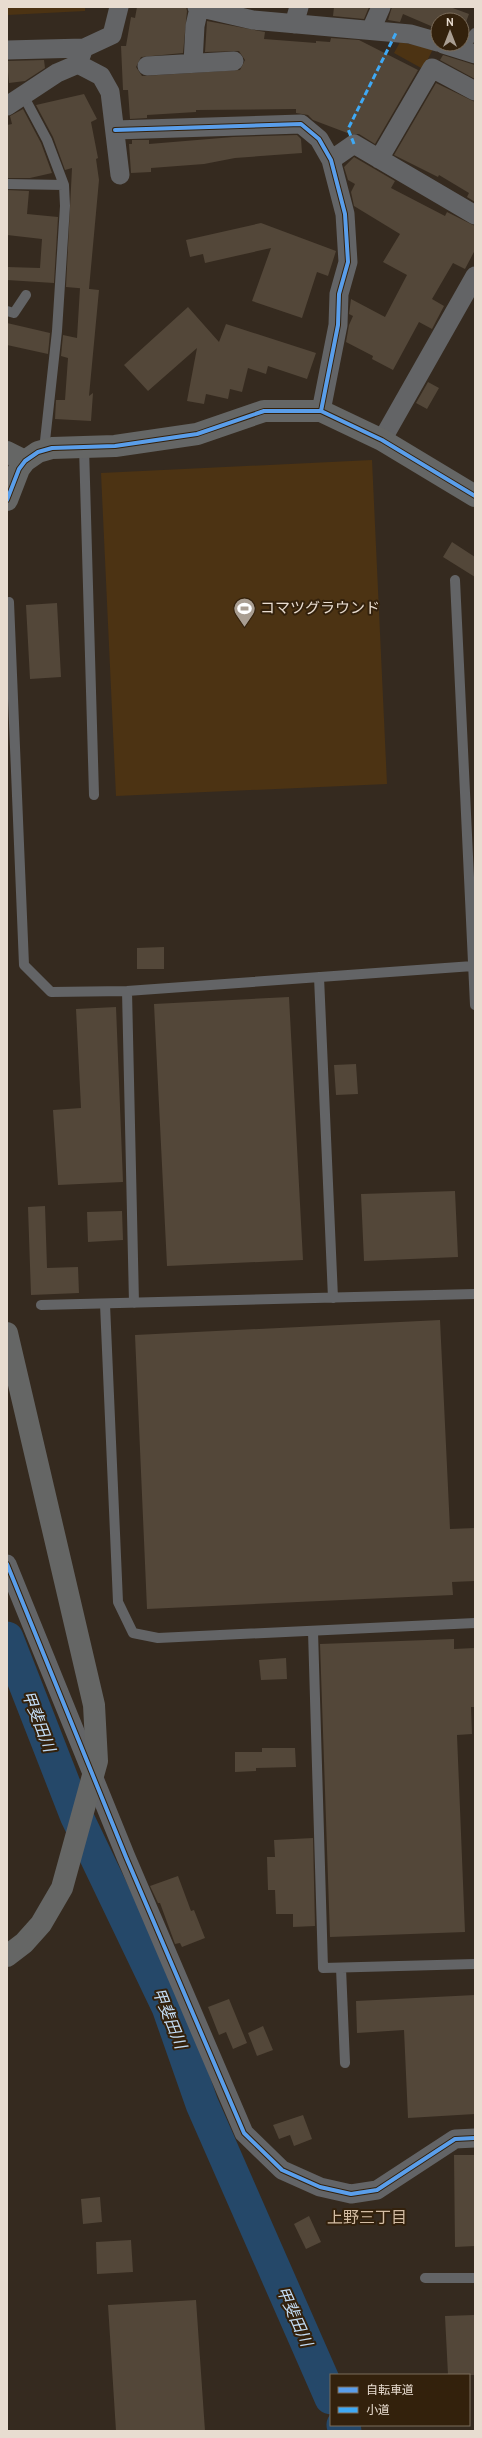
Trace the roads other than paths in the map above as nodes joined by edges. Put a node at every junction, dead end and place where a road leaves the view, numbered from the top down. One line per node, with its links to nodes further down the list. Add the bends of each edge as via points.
1 (119, 7): 10 (street, via 112,35)
2 (381, 7): 5 (street)
3 (198, 8): 4 (street, via 253,20); 12 (street)
4 (296, 15): 5 (street)
5 (371, 30): 7 (street, via 410,34)
6 (475, 32): 8 (lane)
7 (430, 40)
8 (470, 46)
9 (7, 50): 10 (street)
10 (81, 56): 15 (street); 17 (street, via 101,76 110,92)
11 (234, 61): 12 (street)
12 (193, 63): 13 (street)
13 (147, 66)
14 (475, 91): 18 (street, via 432,68)
15 (23, 95): 16 (street); 22 (lane, via 47,140)
16 (7, 106)
17 (115, 130): 19 (street, via 301,124 318,139); 20 (street)
18 (379, 159): 19 (street, via 354,144); 23 (street)
19 (331, 160): 27 (street, via 345,214 348,262)
20 (120, 174)
21 (7, 184): 22 (lane)
22 (64, 185): 30 (lane, via 57,331)
23 (475, 215)
24 (472, 287): 28 (street)
25 (26, 296): 26 (lane, via 14,313)
26 (7, 311)
27 (320, 412): 28 (street); 29 (street, via 264,411 197,434 115,446)
28 (382, 440): 32 (street)
29 (84, 447): 30 (street); 36 (lane)
30 (44, 450): 31 (street)
31 (16, 456): 33 (street)
32 (475, 496)
33 (7, 500)
34 (455, 580): 37 (lane)
35 (9, 602): 40 (lane, via 24,965 51,992)
36 (94, 794)
37 (474, 954): 38 (lane)
38 (473, 966): 39 (lane); 41 (lane)
39 (319, 977): 40 (lane); 43 (lane)
40 (127, 991): 44 (lane)
41 (475, 1005)
42 (475, 1294): 43 (lane)
43 (333, 1298): 44 (lane)
44 (134, 1303): 45 (lane)
45 (105, 1304): 46 (lane); 50 (lane, via 118,1602 134,1633 158,1638)
46 (41, 1306)
47 (7, 1333): 51 (street, via 94,1705 97,1761)
48 (7, 1564): 51 (street)
49 (475, 1623): 50 (lane)
50 (313, 1631): 54 (lane, via 323,1968)
51 (93, 1776): 52 (street, via 62,1888 41,1924 24,1943); 56 (street, via 244,2133 282,2170 320,2187 351,2194 377,2190 455,2139)
52 (7, 1956)
53 (475, 1964): 54 (lane)
54 (342, 1968): 55 (lane)
55 (344, 2063)
56 (475, 2138)
57 (425, 2278): 58 (lane)
58 (475, 2278)

